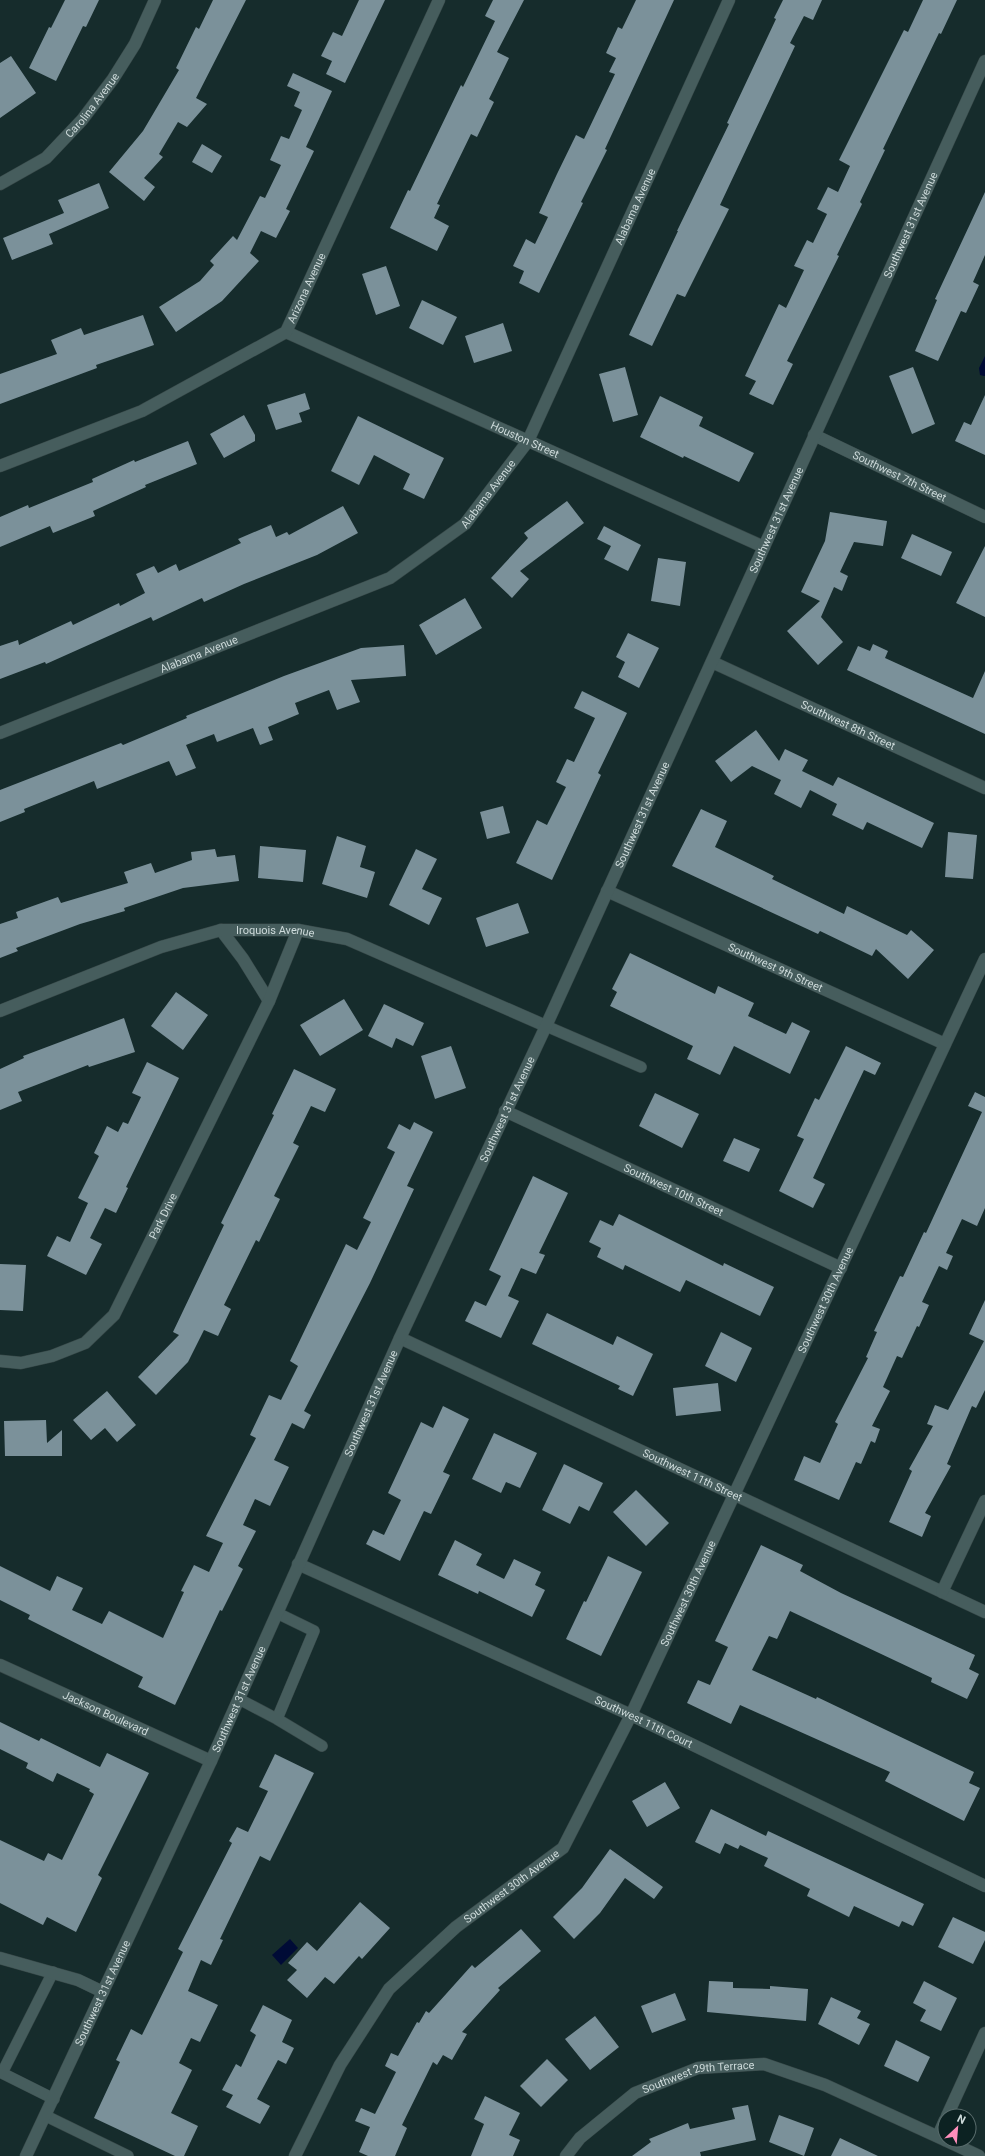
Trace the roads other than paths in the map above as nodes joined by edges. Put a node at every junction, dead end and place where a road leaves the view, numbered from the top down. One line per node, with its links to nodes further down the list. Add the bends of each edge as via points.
1 (155, 0): 5 (street, Carolina Avenue, via 135,44 82,120 46,158)
2 (439, 0): 6 (street, Arizona Avenue)
3 (729, 0): 8 (street, Alabama Avenue)
4 (985, 61): 7 (street, Southwest 31st Avenue)
5 (0, 184)
6 (286, 332): 8 (street, Houston Street); 9 (street, Arizona Avenue, via 142,411)
7 (814, 436): 10 (street, Southwest 7th Street); 11 (street, Southwest 31st Avenue)
8 (528, 441): 11 (street, Houston Street); 13 (street, Alabama Avenue, via 465,524 390,578)
9 (0, 466)
10 (985, 517)
11 (764, 547): 12 (street, Southwest 31st Avenue)
12 (712, 662): 14 (street, Southwest 8th Street); 15 (street, Southwest 31st Avenue)
13 (0, 733)
14 (985, 788)
15 (607, 891): 21 (street, Southwest 31st Avenue); 22 (street, Southwest 9th Street)
16 (221, 930): 17 (street, Iroquois Avenue); 19 (street); 20 (street, Iroquois Avenue, via 162,947)
17 (298, 930): 19 (street, Park Drive); 21 (street, Iroquois Avenue, via 347,939)
18 (985, 959): 22 (street, Southwest 30th Avenue)
19 (269, 1001): 27 (street, Park Drive, via 114,1315 85,1343 52,1356 21,1363)
20 (0, 1011)
21 (546, 1026): 23 (lane); 24 (street, Southwest 31st Avenue)
22 (945, 1044): 25 (street, Southwest 30th Avenue)
23 (641, 1067)
24 (505, 1111): 25 (street, Southwest 10th Street); 26 (street, Southwest 31st Avenue)
25 (841, 1268): 28 (street, Southwest 30th Avenue)
26 (400, 1338): 28 (street, Southwest 11th Street); 30 (street, Southwest 31st Avenue)
27 (0, 1361)
28 (735, 1494): 31 (street, Southwest 11th Street); 36 (street, Southwest 30th Avenue)
29 (985, 1501): 31 (street)
30 (298, 1564): 33 (street, Southwest 31st Avenue); 36 (street, Southwest 11th Court)
31 (942, 1592): 32 (street, Southwest 11th Street)
32 (985, 1612)
33 (277, 1613): 35 (street, Southwest 31st Avenue); 37 (lane, via 314,1631)
34 (0, 1665): 39 (street, Jackson Boulevard)
35 (238, 1698): 37 (lane); 39 (street, Southwest 31st Avenue)
36 (631, 1715): 40 (street, Southwest 11th Court); 52 (street, Southwest 30th Avenue, via 563,1848 456,1927 389,1989 340,2065)
37 (277, 1719): 38 (lane)
38 (322, 1746)
39 (211, 1761): 43 (street, Southwest 31st Avenue, via 165,1855)
40 (985, 1886)
41 (0, 1958): 42 (street)
42 (53, 1972): 43 (street); 45 (lane, via 2,2073)
43 (104, 1992): 45 (street, Southwest 31st Avenue)
44 (985, 2033): 46 (street)
45 (54, 2099): 47 (street, Southwest 31st Avenue)
46 (951, 2108)
47 (46, 2116): 50 (street, Southwest 31st Avenue); 51 (lane)
48 (937, 2136): 53 (street, Southwest 29th Terrace, via 825,2085 764,2064 698,2068 635,2093 580,2138)
49 (962, 2148): 54 (street, Southwest 29th Terrace)
50 (26, 2156)
51 (128, 2156)
52 (295, 2156)
53 (566, 2156)
54 (979, 2156)

